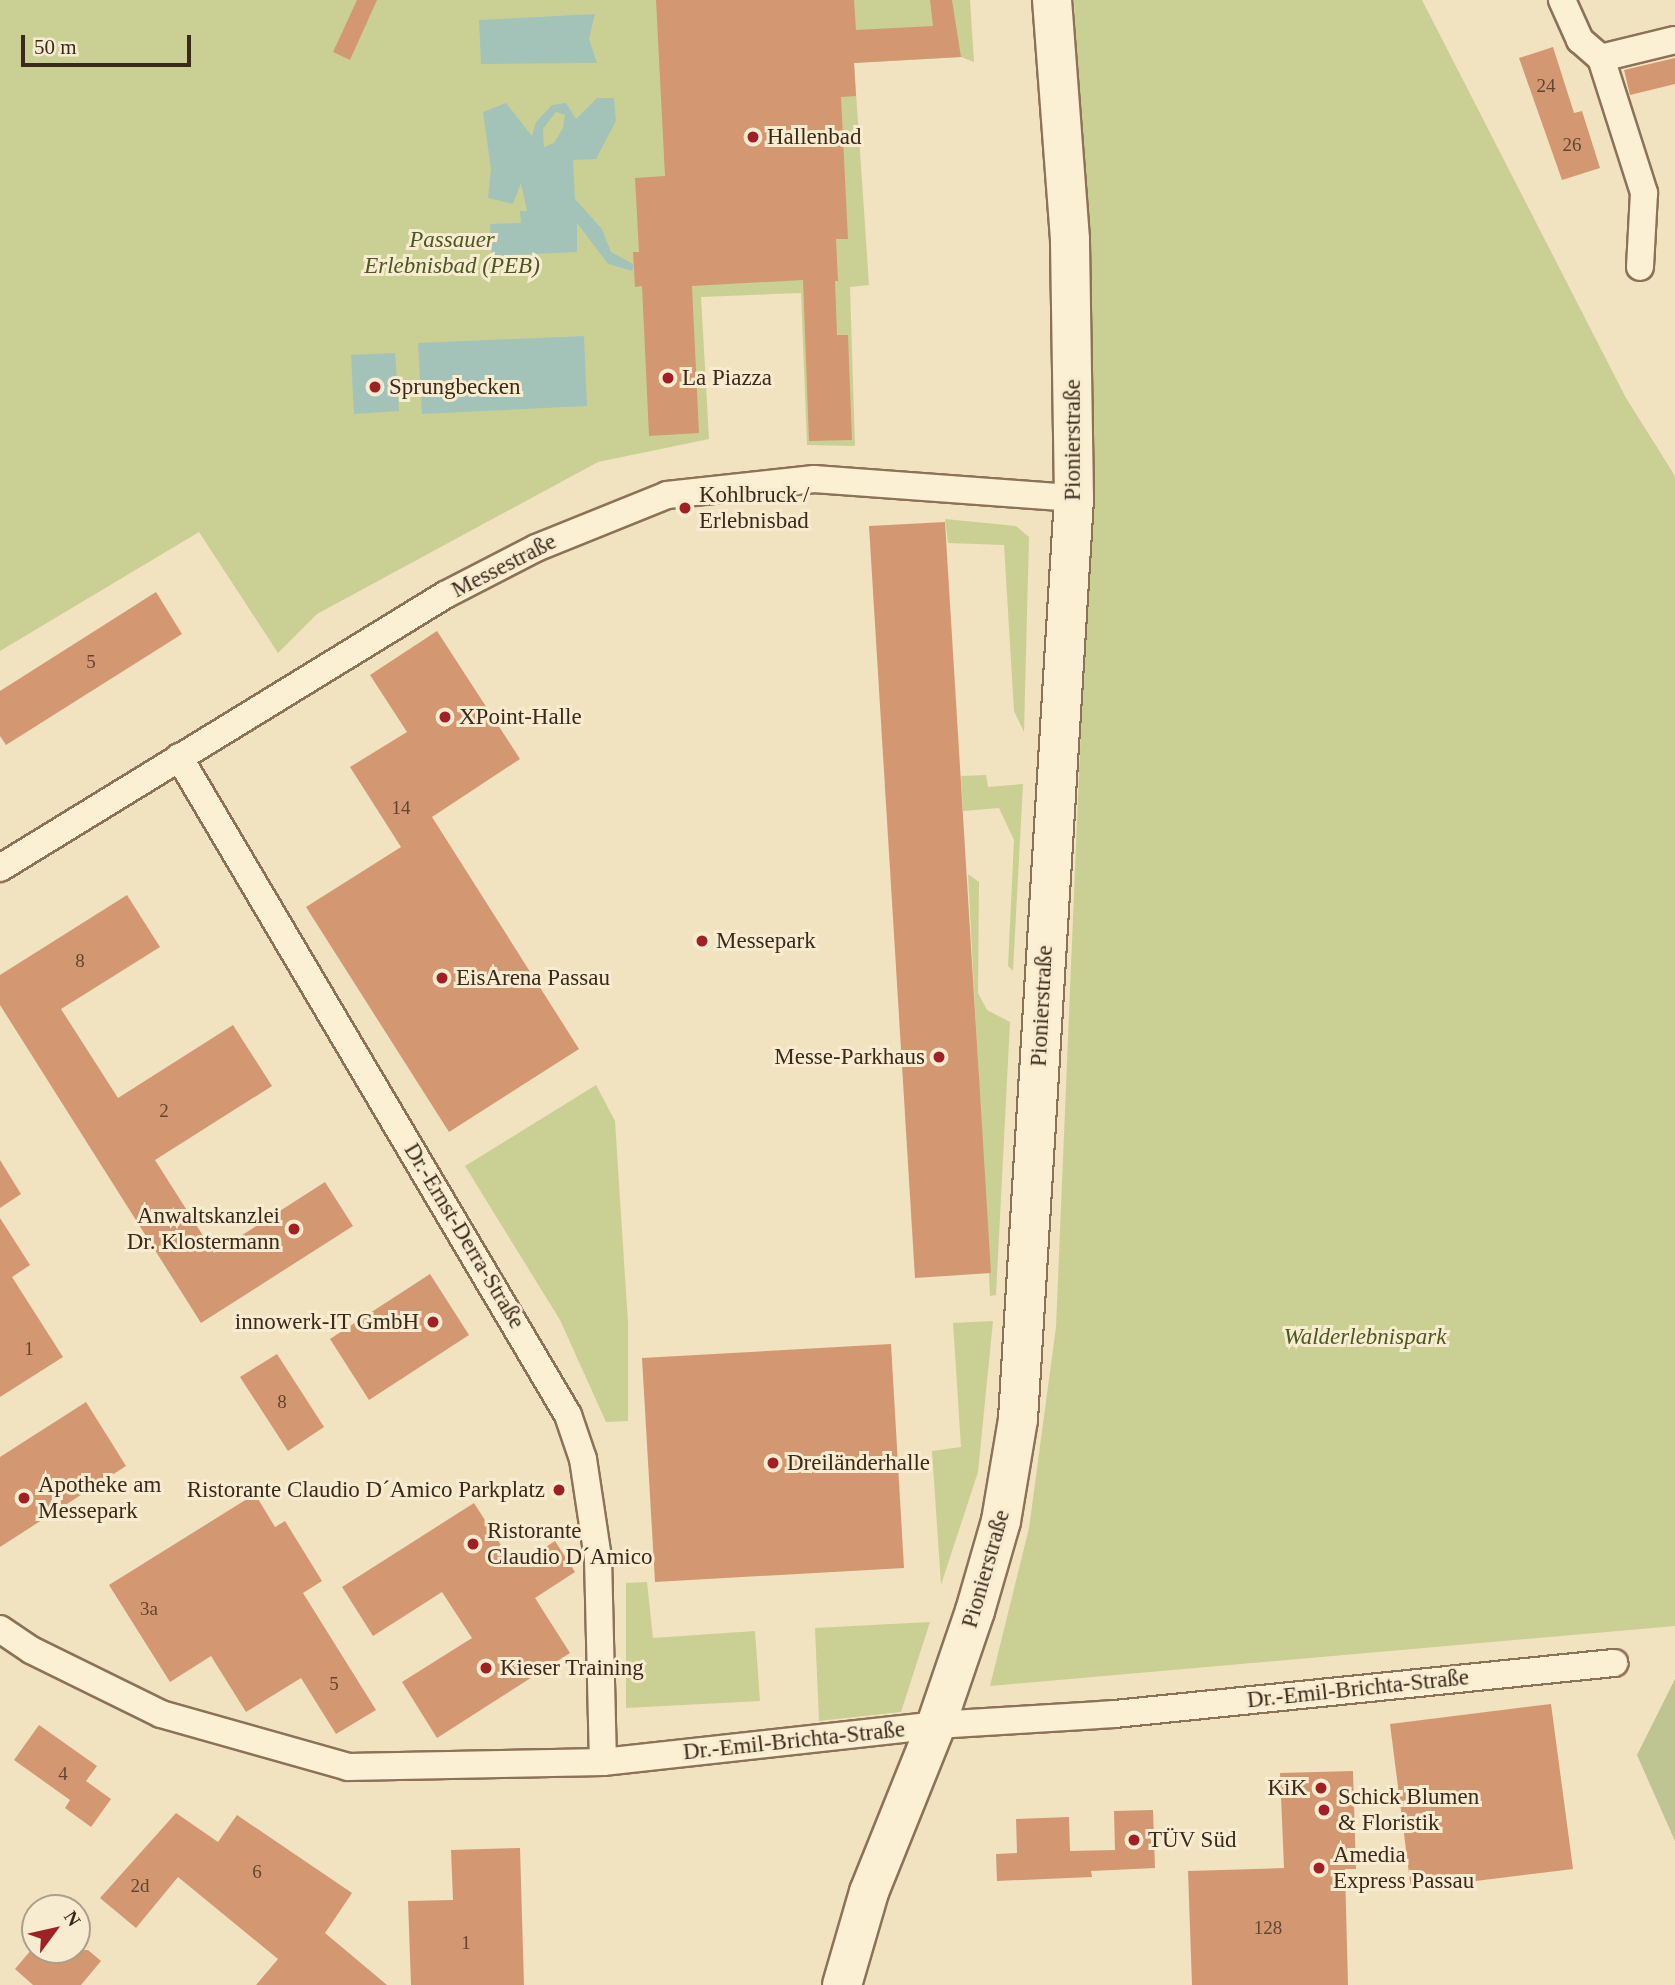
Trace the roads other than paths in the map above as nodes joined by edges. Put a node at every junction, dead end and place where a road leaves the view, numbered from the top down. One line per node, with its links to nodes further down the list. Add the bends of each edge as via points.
1 (1052, 0): 6 (main road, Pionierstraße, via 1070,239)
2 (1562, 0): 4 (street, via 1580,40)
3 (1675, 40): 4 (street)
4 (1601, 58): 5 (street, via 1644,192)
5 (1640, 267)
6 (1074, 498): 7 (street, Messestraße, via 814,478 667,495 536,548 445,595); 11 (main road, Pionierstraße, via 1018,1419 1002,1521)
7 (179, 757): 8 (street, Messestraße); 12 (street, Dr.-Ernst-Derra-Straße, via 568,1415 583,1459 598,1558)
8 (0, 868)
9 (0, 1629): 12 (street, Dr.-Emil-Brichta-Straße, via 31,1650 161,1714 348,1767)
10 (1614, 1663): 11 (street, Dr.-Emil-Brichta-Straße, via 1115,1714)
11 (936, 1725): 12 (street, Dr.-Emil-Brichta-Straße); 13 (main road, Pionierstraße, via 869,1892)
12 (603, 1762)
13 (842, 1985)

